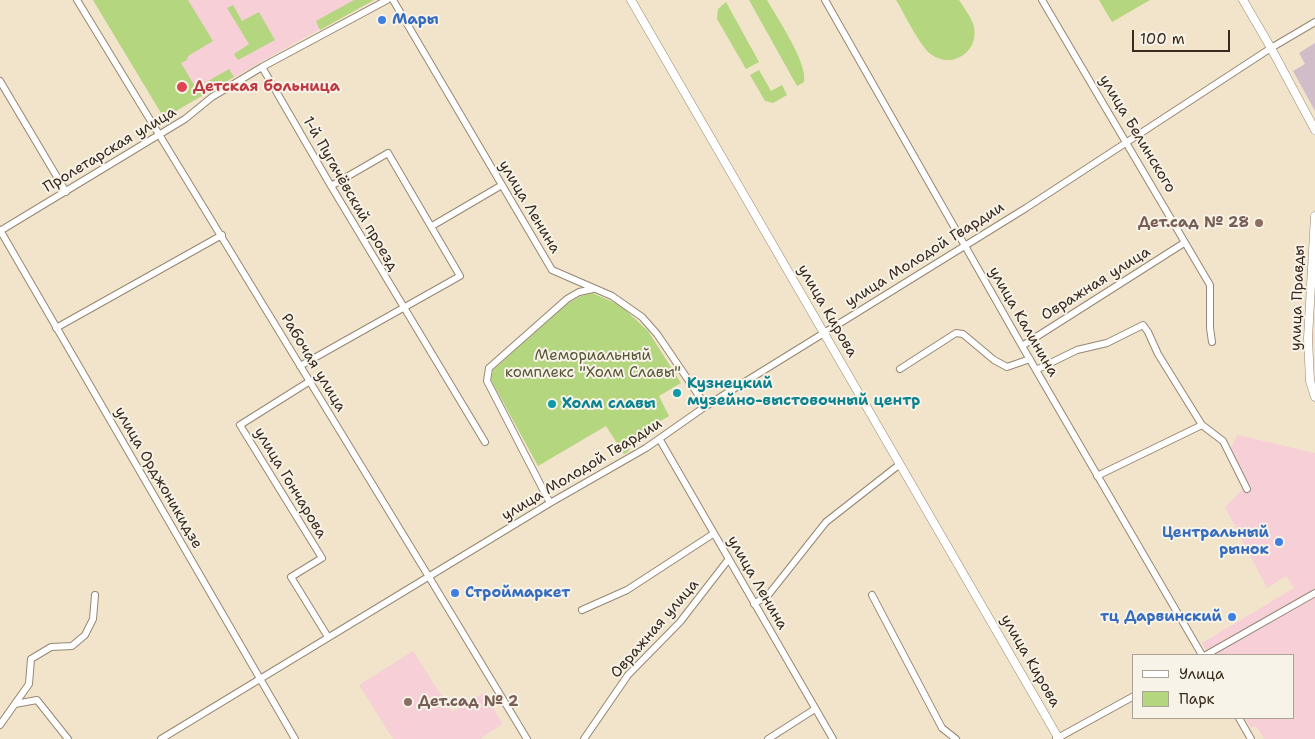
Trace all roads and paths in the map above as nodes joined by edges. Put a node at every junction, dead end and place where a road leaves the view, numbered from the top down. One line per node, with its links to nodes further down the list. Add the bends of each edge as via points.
1 (77, 0): 13 (street, Рабочая улица)
2 (387, 0): 10 (street, Пролетарская улица)
3 (392, 0): 15 (street, улица Ленина)
4 (631, 0): 27 (street, улица Кирова)
5 (825, 0): 23 (street, улица Калинина)
6 (1042, 0): 14 (street, улица Белинского)
7 (1243, 0): 9 (street)
8 (1315, 22): 9 (street, улица Молодой Гвардии)
9 (1271, 48): 12 (street); 14 (street, улица Молодой Гвардии)
10 (262, 67): 13 (street, Пролетарская улица); 16 (street, 1-й Пугачёвский проезд)
11 (0, 81): 17 (street)
12 (1315, 130)
13 (159, 134): 17 (street, Пролетарская улица); 21 (street, Рабочая улица)
14 (1126, 142): 22 (street, улица Белинского); 23 (street, улица Молодой Гвардии)
15 (502, 185): 19 (street); 24 (street, улица Ленина, via 552,270)
16 (330, 186): 19 (street, via 388,154); 25 (street, 1-й Пугачёвский проезд)
17 (66, 192): 20 (street, Пролетарская улица)
18 (1315, 216): 35 (street, улица Правды, via 1308,338 1310,381)
19 (432, 226): 25 (street, via 460,276)
20 (0, 230): 26 (street, улица Орджоникидзе)
21 (222, 235): 26 (street); 31 (street, Рабочая улица)
22 (1184, 243): 28 (street, улица Белинского, via 1210,285); 29 (street, Овражная улица)
23 (965, 244): 27 (street, улица Молодой Гвардии); 29 (street, улица Калинина)
24 (593, 289): 36 (street, улица Ленина, via 612,296 642,318 657,334); 43 (street, via 567,299 488,368 487,381)
25 (403, 308): 31 (street); 39 (street, 1-й Пугачёвский проезд)
26 (56, 328): 55 (street, улица Орджоникидзе)
27 (825, 333): 36 (street, улица Молодой Гвардии); 40 (street, улица Кирова)
28 (1212, 342)
29 (1022, 346): 30 (street, улица Калинина)
30 (1030, 359): 32 (street, via 1007,367 963,334 956,333); 33 (street, улица Калинина)
31 (300, 366): 34 (street, Рабочая улица)
32 (900, 369)
33 (1036, 370): 37 (street, via 1077,350 1107,344 1144,325); 41 (street, улица Калинина)
34 (310, 381): 46 (street, Рабочая улица); 52 (street, улица Гончарова, via 240,425 322,558 291,577)
35 (1315, 397)
36 (706, 406): 38 (street, улица Молодой Гвардии)
37 (1202, 425): 41 (street); 42 (street, via 1223,441)
38 (660, 440): 43 (street, улица Молодой Гвардии); 44 (street, улица Ленина)
39 (485, 442)
40 (900, 464): 50 (street, via 826,522 769,594); 69 (street, улица Кирова)
41 (1097, 476): 53 (street, улица Калинина)
42 (1247, 489)
43 (550, 503): 46 (street, улица Молодой Гвардии)
44 (713, 534): 45 (street, улица Ленина); 51 (street, via 627,590)
45 (728, 560): 50 (street, улица Ленина); 65 (street, Овражная улица, via 680,622 628,675)
46 (430, 576): 52 (street, улица Молодой Гвардии); 64 (street, Рабочая улица)
47 (1315, 593): 54 (street)
48 (95, 595): 57 (street, via 93,619 86,635 72,646 51,647 31,659 29,684)
49 (872, 595): 68 (street, via 942,728)
50 (754, 604): 58 (street, улица Ленина)
51 (582, 610)
52 (328, 638): 55 (street, улица Молодой Гвардии)
53 (1201, 654)
54 (1208, 654)
55 (261, 678): 62 (street, улица Молодой Гвардии); 63 (street, улица Орджоникидзе)
56 (1132, 697): 69 (street)
57 (15, 704): 60 (street); 61 (street, via 37,700)
58 (816, 709): 66 (street); 67 (street, улица Ленина)
59 (1240, 719): 70 (street)
60 (0, 725)
61 (68, 739)
62 (161, 739)
63 (295, 739)
64 (527, 739)
65 (584, 739)
66 (768, 739)
67 (833, 739)
68 (956, 739)
69 (1058, 739)
70 (1252, 739)

